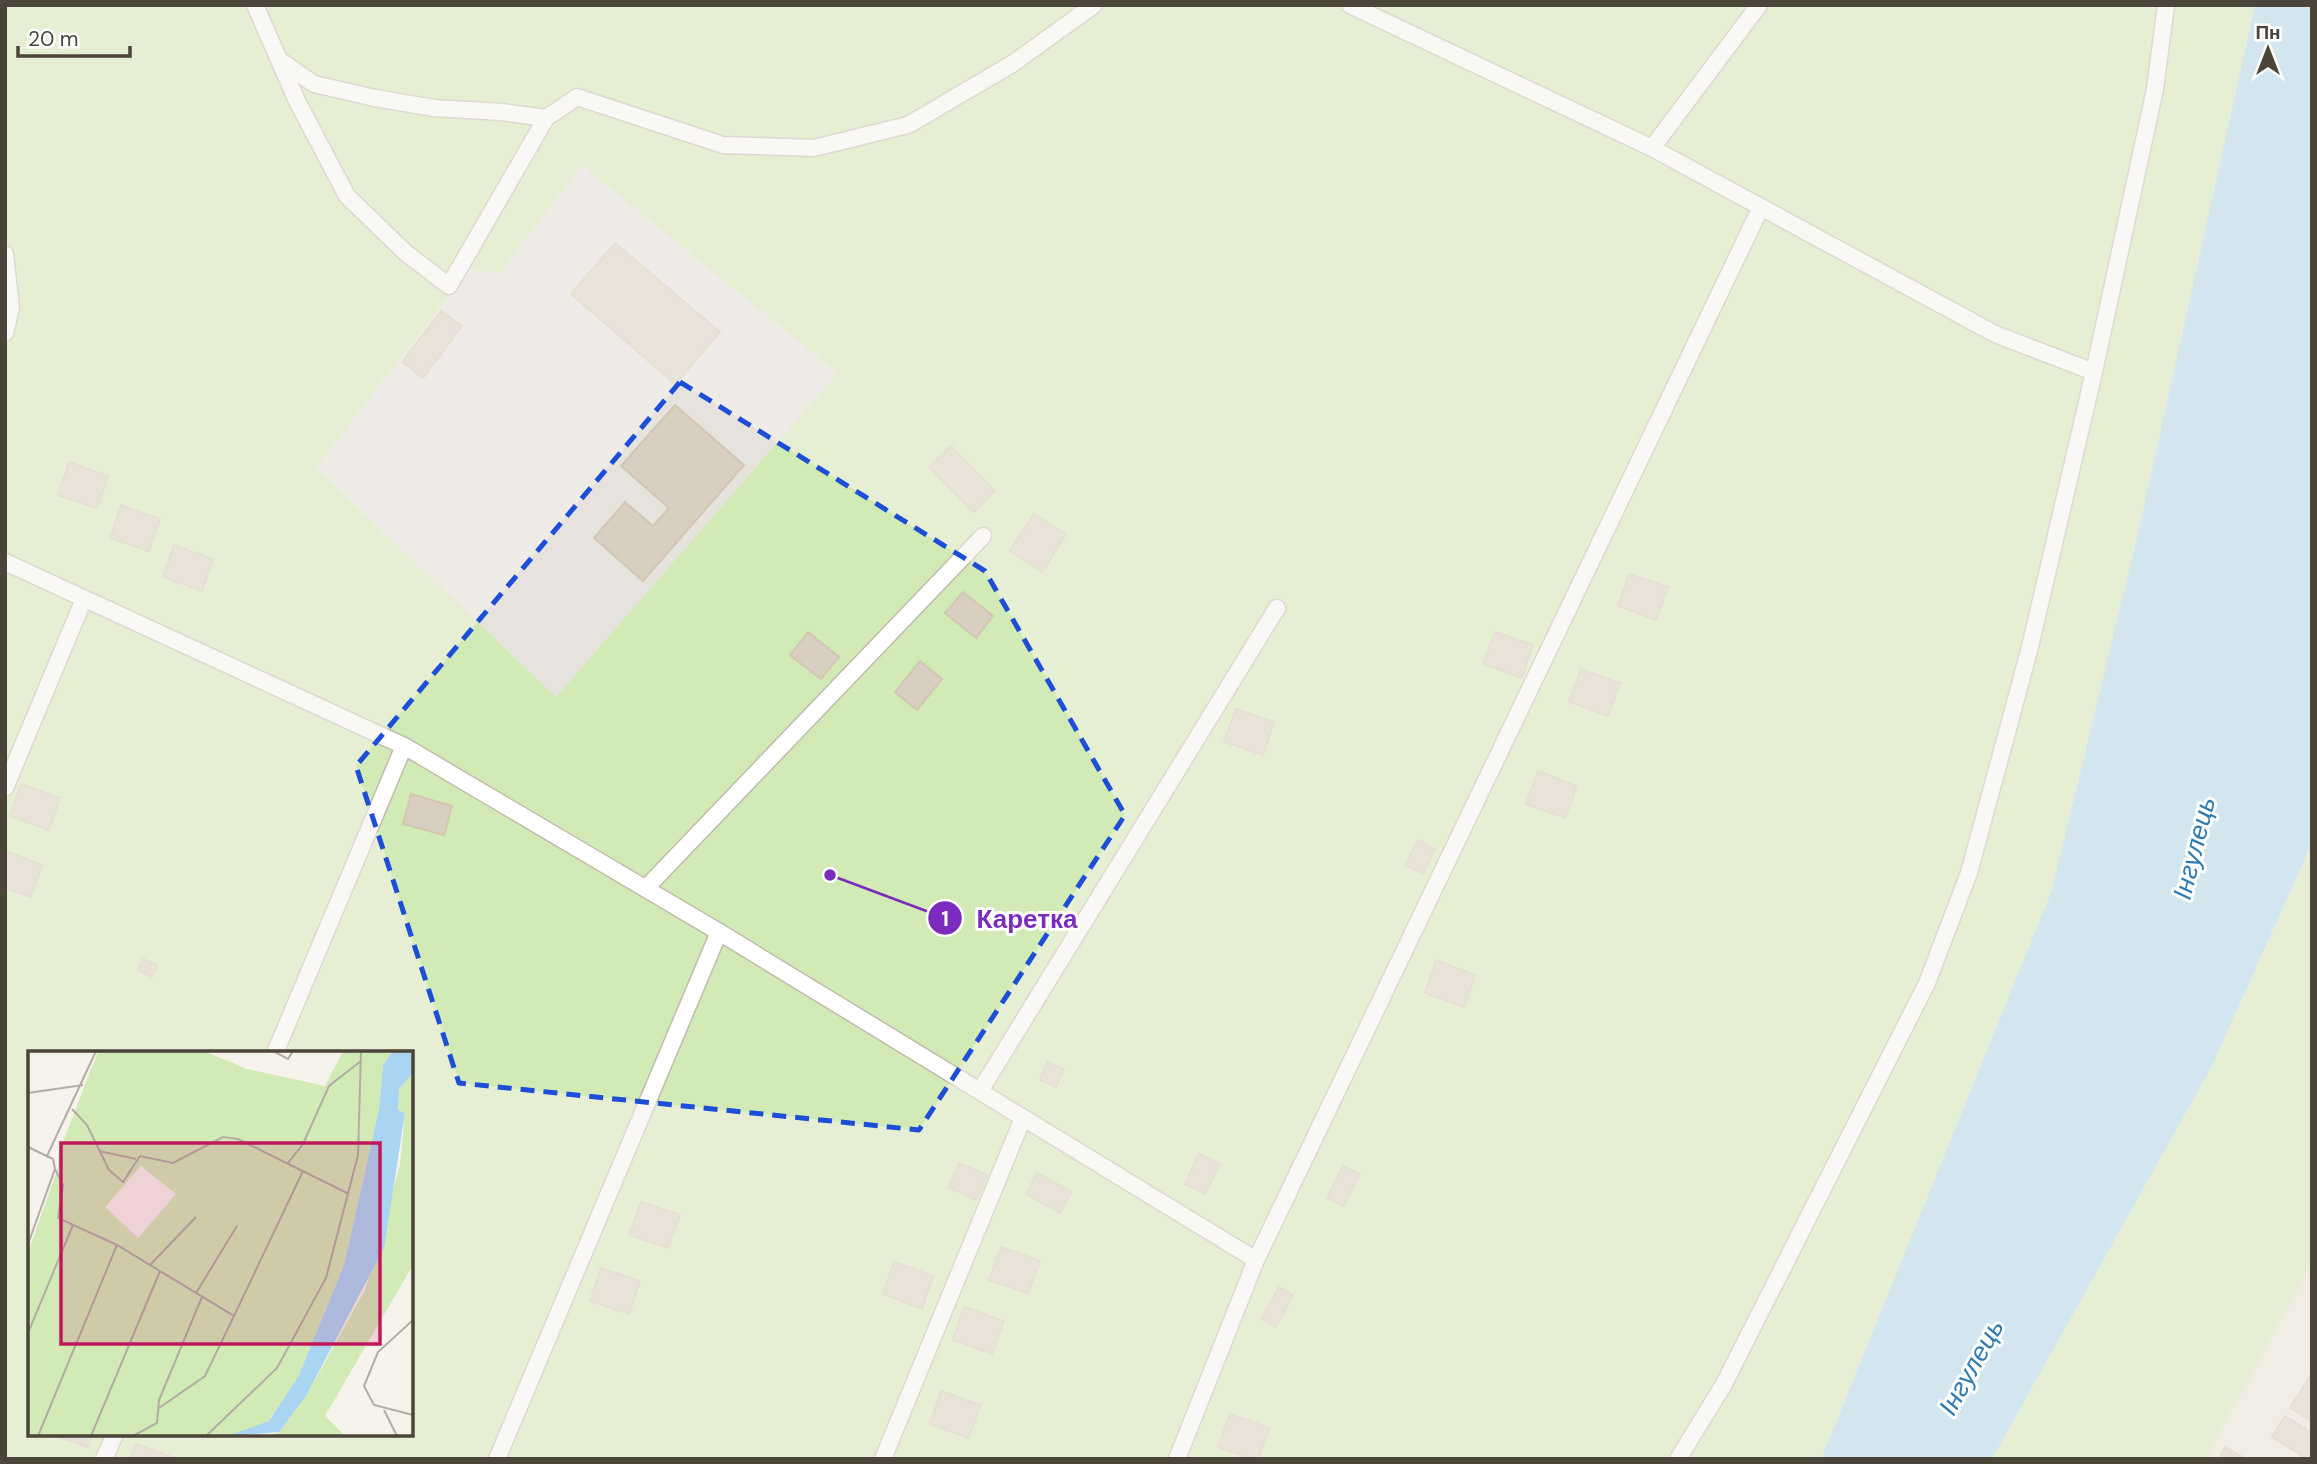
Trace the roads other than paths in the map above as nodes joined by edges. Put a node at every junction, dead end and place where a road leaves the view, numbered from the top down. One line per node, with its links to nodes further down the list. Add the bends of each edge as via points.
1 (255, 5): 6 (lane)
2 (1094, 5): 7 (lane, via 1012,64 908,125 814,148 723,145 577,97)
3 (1350, 5): 8 (lane)
4 (1759, 5): 8 (lane)
5 (2166, 5): 12 (lane, via 2155,89)
6 (279, 59): 7 (lane, via 314,84 362,95 434,108); 7 (lane, via 346,195 405,253 449,286)
7 (546, 118)
8 (1652, 148): 9 (lane)
9 (1761, 207): 12 (lane, via 1995,334); 24 (lane)
10 (5, 254): 11 (lane, via 11,308)
11 (5, 333)
12 (2094, 372): 30 (lane, via 2030,647 1969,873 1927,983 1724,1384)
13 (983, 536): 19 (lane)
14 (5, 562): 15 (lane)
15 (84, 598): 17 (lane); 18 (lane)
16 (1277, 608): 22 (lane)
17 (404, 746): 19 (lane); 21 (lane)
18 (5, 788)
19 (646, 888): 20 (lane)
20 (719, 932): 22 (lane); 27 (lane)
21 (276, 1051)
22 (980, 1091): 23 (lane)
23 (1023, 1118): 24 (lane); 28 (lane)
24 (1256, 1260): 29 (lane)
25 (114, 1436): 26 (lane)
26 (104, 1459)
27 (497, 1459)
28 (883, 1459)
29 (1177, 1459)
30 (1678, 1459)

